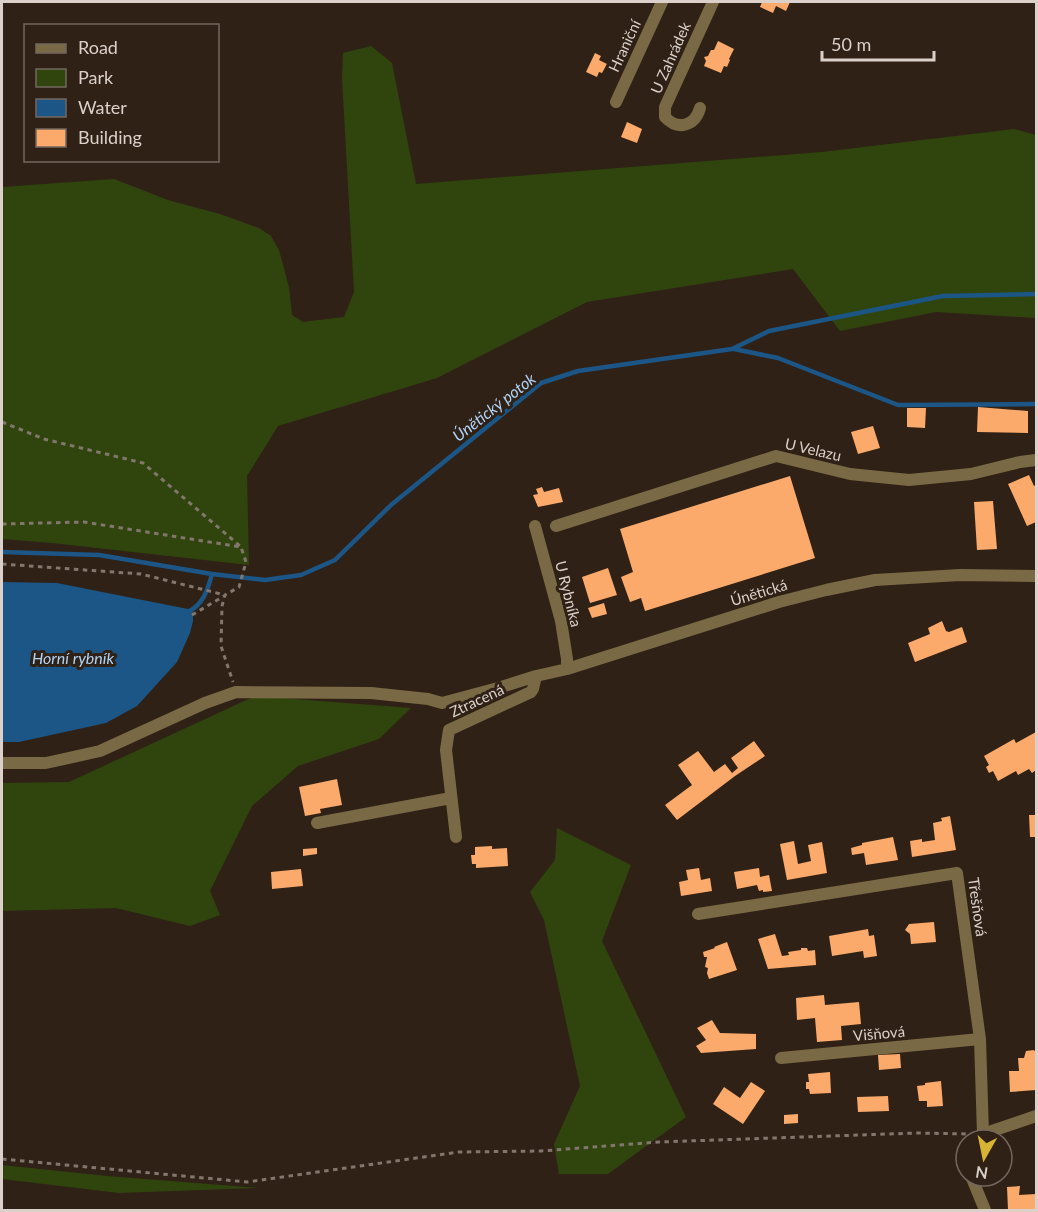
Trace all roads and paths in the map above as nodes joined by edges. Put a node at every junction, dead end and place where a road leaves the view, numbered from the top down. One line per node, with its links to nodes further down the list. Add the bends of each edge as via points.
1 (662, 2): 3 (street, Hraniční)
2 (713, 2): 4 (street, U Zahrádek, via 665,107 665,117 681,126 692,123)
3 (616, 102)
4 (700, 108)
5 (2, 422): 10 (path, via 44,440 143,463)
6 (1036, 460): 9 (street, U Velazu, via 971,474 909,480 850,474 776,456)
7 (2, 524): 10 (path, via 84,522)
8 (535, 526): 15 (street, U Rybníka, via 561,621)
9 (556, 526)
10 (241, 547): 13 (path, via 246,562 241,580 239,586)
11 (2, 564): 13 (path, via 141,574)
12 (1036, 576): 15 (street, Únětická, via 874,580 779,602)
13 (225, 595): 14 (path); 17 (path, via 221,646)
14 (192, 615)
15 (567, 669): 16 (street, Únětická)
16 (536, 676): 17 (street, Únětická, via 442,703 371,693); 19 (street, Ztracená, via 531,692 449,730 446,750)
17 (236, 692): 18 (street, via 100,751 46,763)
18 (2, 763)
19 (451, 798): 20 (street); 21 (street, Ztracená)
20 (317, 823)
21 (456, 837)
22 (698, 914): 23 (street, Třešňová, via 957,873)
23 (980, 1039): 24 (street, Višňová); 26 (street, Třešňová)
24 (781, 1058)
25 (1036, 1116): 27 (street)
26 (981, 1128)
27 (1005, 1128)
28 (954, 1135): 29 (path, via 917,1133 459,1152 247,1182)
29 (2, 1159)
30 (976, 1188): 31 (street)
31 (985, 1210)

